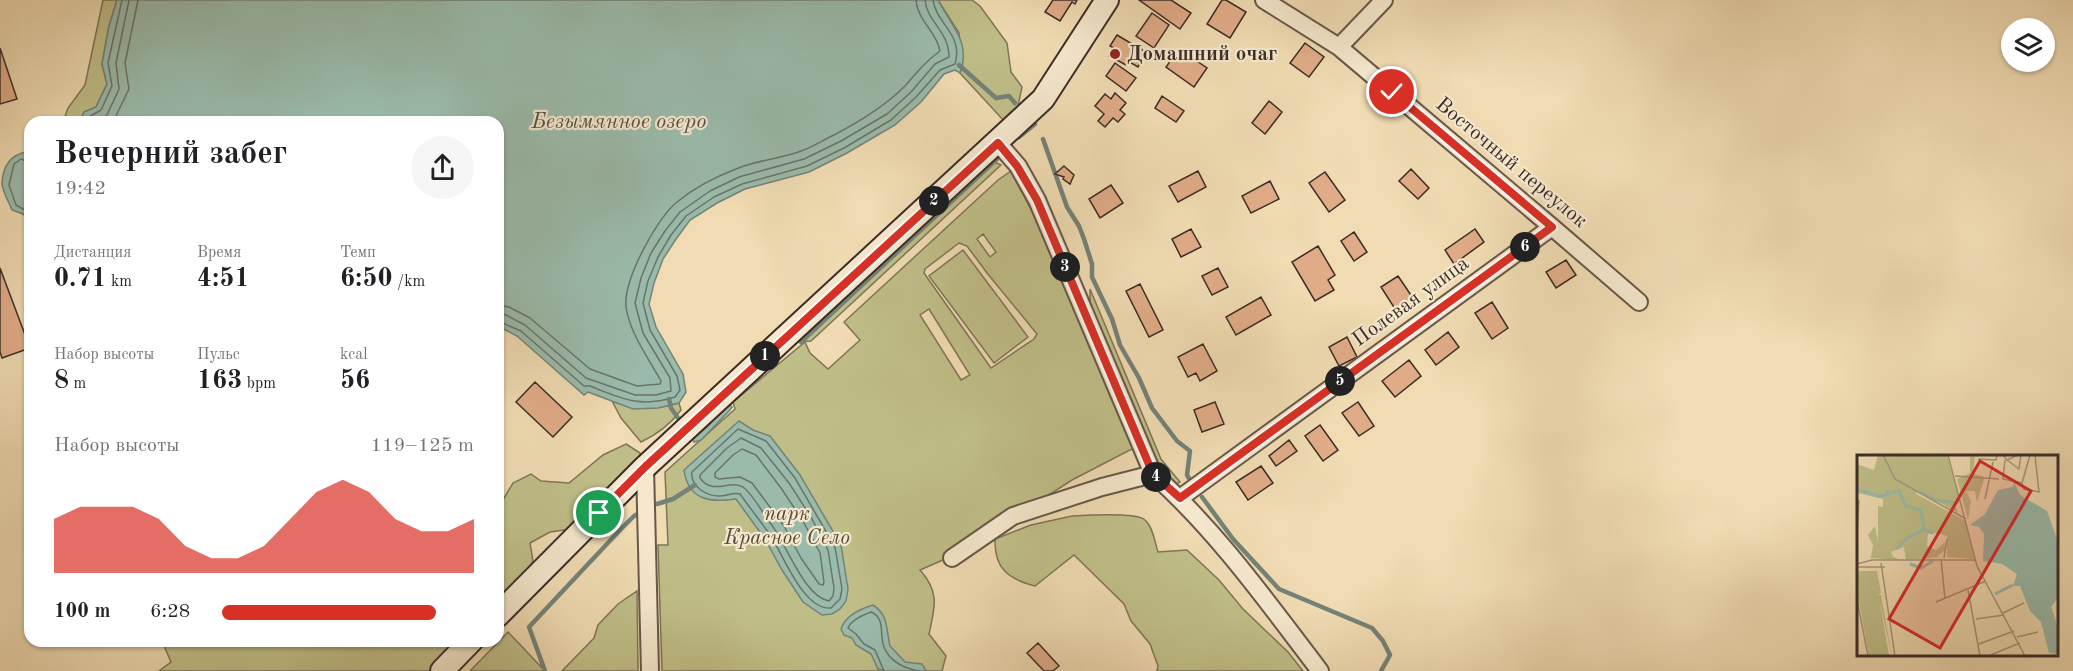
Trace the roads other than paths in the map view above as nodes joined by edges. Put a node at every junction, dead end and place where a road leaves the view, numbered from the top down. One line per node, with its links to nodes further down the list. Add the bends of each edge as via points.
1 (1107, 0): 5 (street, via 1043,99)
2 (1263, 0): 4 (street, Восточный переулок)
3 (1384, 0): 4 (street)
4 (1339, 47): 6 (street, Восточный переулок)
5 (998, 143): 8 (street); 9 (street, via 1037,200)
6 (1552, 227): 7 (street, Восточный переулок); 10 (street, Полевая улица)
7 (1639, 302)
8 (645, 467): 12 (street); 15 (street)
9 (1153, 474): 10 (street); 11 (street, via 1013,516)
10 (1180, 498): 16 (street, via 1249,578)
11 (952, 558)
12 (504, 609)
13 (465, 647): 14 (street)
14 (442, 671)
15 (650, 671)
16 (1320, 671)

